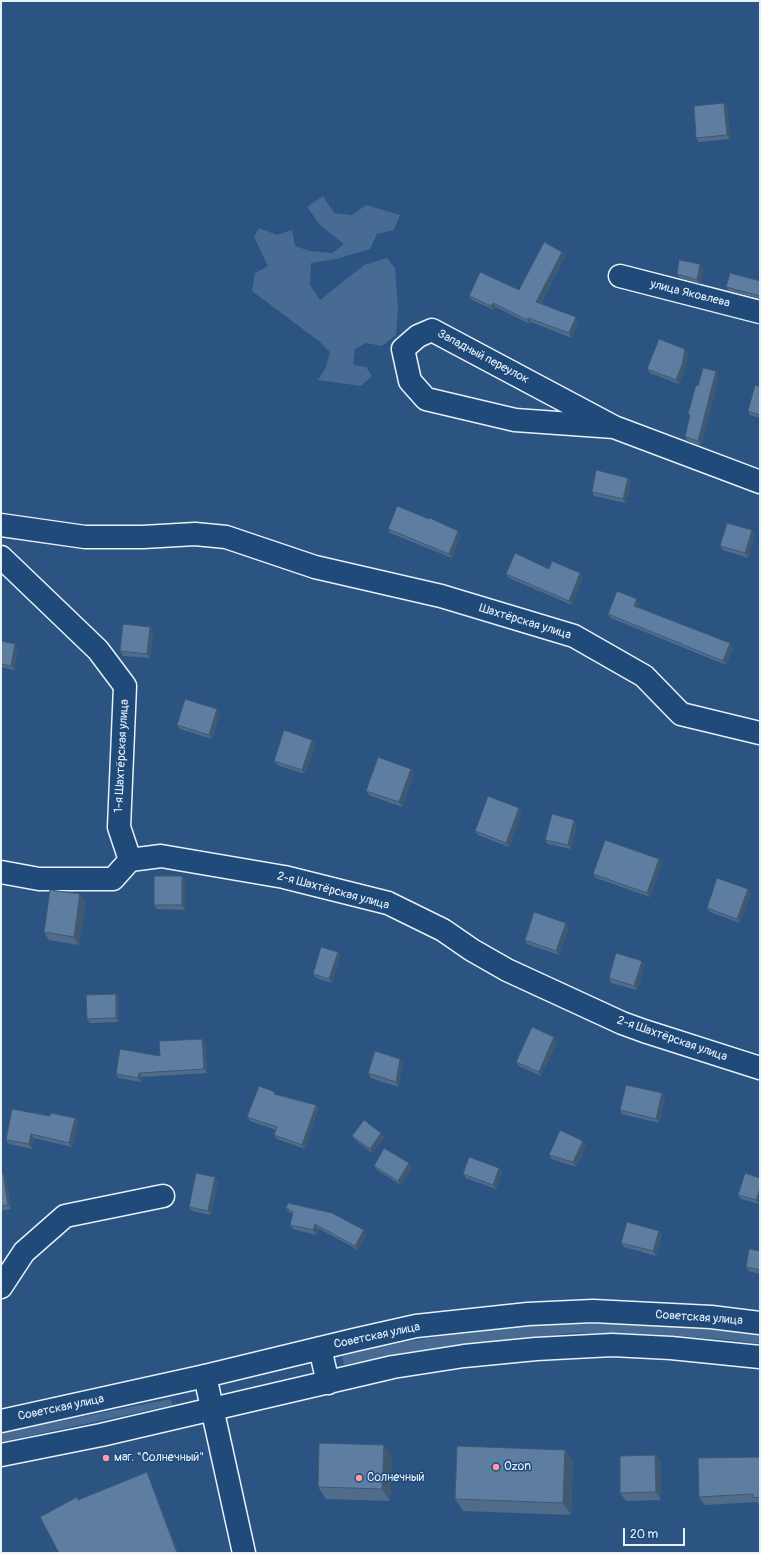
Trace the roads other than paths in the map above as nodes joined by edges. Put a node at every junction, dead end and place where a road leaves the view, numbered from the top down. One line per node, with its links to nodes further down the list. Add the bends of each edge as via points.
1 (620, 276): 2 (street, улица Яковлева)
2 (760, 312)
3 (614, 427): 3 (street, Западный переулок, via 432,330 418,336 403,349 410,381 426,399 515,420); 4 (street, Западный переулок)
4 (760, 482)
5 (1, 525): 7 (street, Шахтёрская улица, via 85,537 195,534 226,537 315,567 441,596 574,636 644,676 681,714)
6 (1, 557): 8 (street, 1-я Шахтёрская улица, via 98,650 125,686 119,827)
7 (760, 733)
8 (130, 860): 9 (street, via 114,879 39,879); 10 (street, 2-я Шахтёрская улица, via 161,856 224,866 284,877 388,903 443,930 507,970 622,1023)
9 (1, 872)
10 (760, 1068)
11 (163, 1196): 12 (street, via 65,1216 24,1252)
12 (1, 1287)
13 (760, 1323): 14 (street, Советская улица, via 710,1317 593,1311 528,1314 416,1326)
14 (320, 1348): 16 (street, Советская улица); 17 (street)
15 (760, 1357): 17 (street, via 612,1345 536,1349 464,1356 393,1367)
16 (205, 1376): 18 (street); 19 (street, Советская улица)
17 (328, 1383): 18 (street)
18 (212, 1410): 20 (street); 21 (street)
19 (1, 1421)
20 (1, 1455)
21 (244, 1553)

